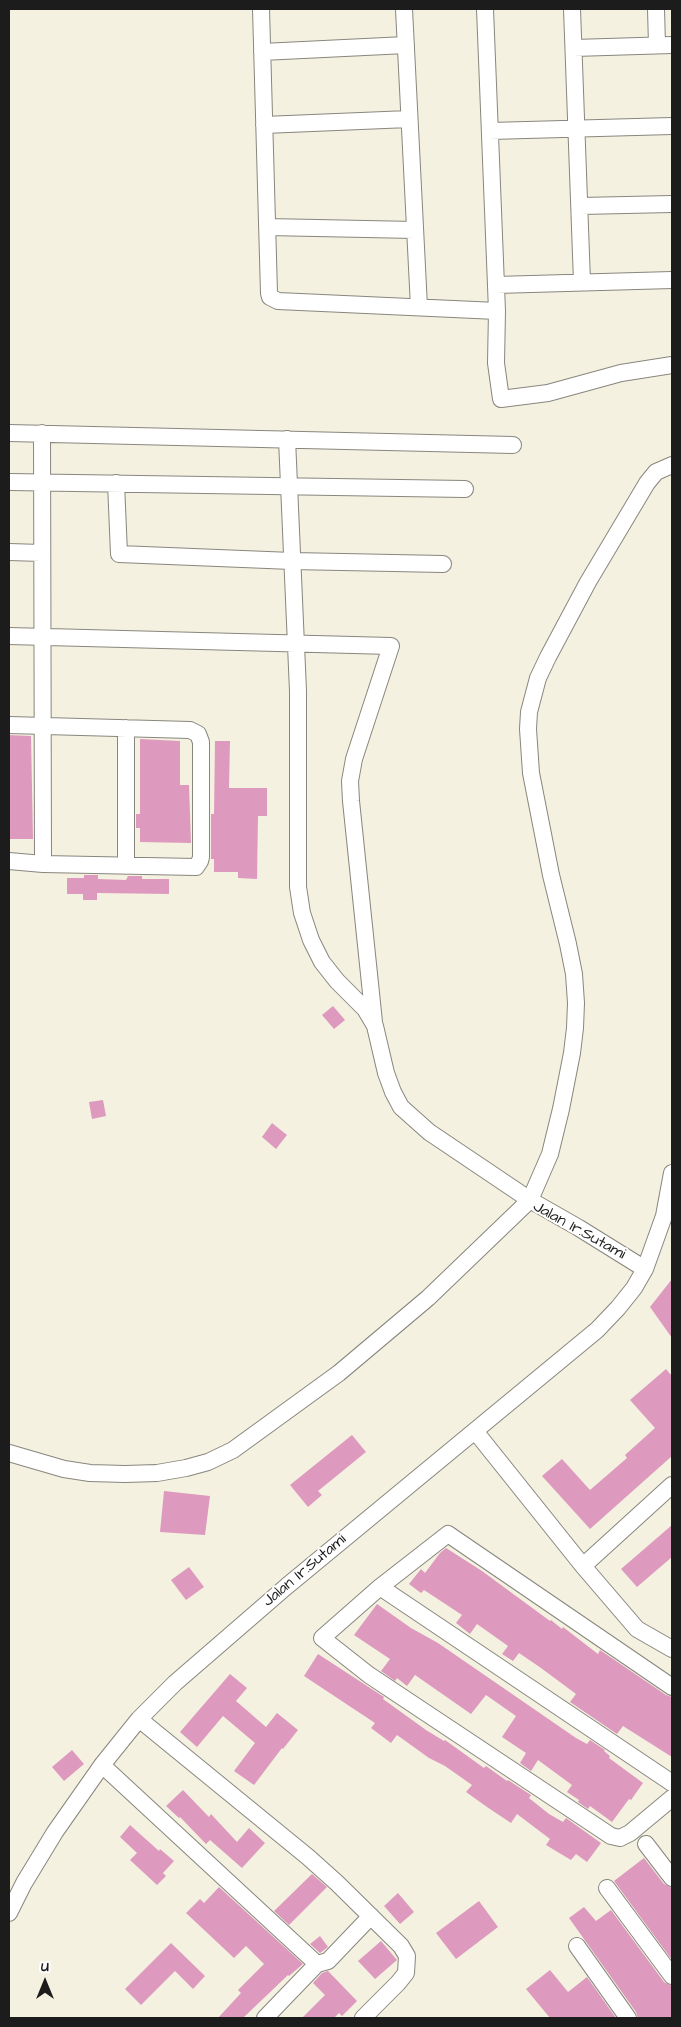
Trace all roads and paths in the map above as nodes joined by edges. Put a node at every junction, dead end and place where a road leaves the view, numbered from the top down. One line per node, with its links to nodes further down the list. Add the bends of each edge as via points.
1 (261, 9): 9 (street)
2 (404, 9): 6 (street)
3 (485, 9): 14 (street)
4 (572, 9): 8 (street)
5 (656, 9): 7 (street)
6 (406, 45): 9 (street); 10 (street)
7 (665, 45): 8 (street)
8 (574, 48): 13 (street)
9 (262, 52): 11 (street)
10 (409, 120): 11 (street); 18 (street)
11 (264, 125): 17 (street)
12 (672, 126): 13 (street)
13 (578, 129): 14 (street); 16 (street)
14 (490, 132): 21 (street)
15 (672, 204): 16 (street)
16 (580, 206): 20 (street)
17 (267, 227): 18 (street); 22 (street, via 269,293 273,300)
18 (415, 230): 22 (street)
19 (672, 280): 20 (street)
20 (582, 282): 21 (street)
21 (496, 284): 23 (street)
22 (419, 307): 23 (street)
23 (497, 311): 24 (street, via 496,363 501,398 548,393 621,373)
24 (672, 364)
25 (9, 433): 26 (street)
26 (42, 433): 27 (street); 31 (street)
27 (286, 439): 28 (street); 33 (street)
28 (513, 445)
29 (672, 465): 50 (street, via 656,472 647,483 588,582 538,678 529,712 531,773 574,974 576,1003 572,1052 561,1108 550,1154)
30 (9, 482): 31 (street)
31 (41, 482): 32 (street); 36 (street)
32 (116, 483): 33 (street); 37 (street, via 119,554)
33 (289, 486): 34 (street); 37 (street)
34 (465, 489)
35 (9, 552): 36 (street)
36 (41, 553): 40 (street)
37 (292, 561): 38 (street); 41 (street)
38 (443, 564)
39 (9, 636): 40 (street)
40 (41, 636): 41 (street); 43 (street)
41 (296, 644): 48 (street, via 298,887 302,913 322,962 365,1009); 48 (street, via 391,646 354,759 350,781)
42 (9, 725): 43 (street)
43 (41, 725): 44 (street); 46 (street)
44 (126, 728): 47 (street); 47 (street, via 190,730 200,737 201,848 199,865 194,868)
45 (9, 861): 46 (street)
46 (43, 864): 47 (street)
47 (126, 866)
48 (375, 1026): 50 (street, via 386,1073 401,1107 429,1132)
49 (672, 1173): 51 (street, Jalan Ir.Sutami, via 664,1216)
50 (530, 1200): 51 (street, Jalan Ir.Sutami); 53 (street, Jalan Ir.Sutami, via 428,1298 339,1373 233,1450 186,1468 125,1474 64,1469)
51 (645, 1269): 52 (street, Jalan Ir.Sutami, via 634,1288 597,1330)
52 (475, 1431): 55 (street); 59 (street, Jalan Ir.Sutami, via 286,1586)
53 (10, 1455)
54 (672, 1485): 55 (street)
55 (583, 1566): 57 (street, via 637,1628)
56 (380, 1587): 58 (street, via 448,1534); 61 (street); 62 (street, via 322,1638 369,1675 611,1836 620,1838 630,1833)
57 (672, 1650)
58 (672, 1687)
59 (139, 1718): 60 (street, Jalan Ir.Sutami); 67 (street, via 308,1858)
60 (102, 1765): 66 (street, Jalan Ir.Sutami, via 55,1832); 69 (street)
61 (672, 1783)
62 (672, 1798)
63 (646, 1844): 64 (street)
64 (672, 1878)
65 (608, 1888): 70 (street)
66 (9, 1913)
67 (370, 1916): 69 (street, via 328,1961); 72 (street, via 401,1946 408,1964 398,1983)
68 (578, 1946): 73 (street)
69 (317, 1964): 71 (street)
70 (672, 1976)
71 (265, 2018)
72 (363, 2018)
73 (628, 2018)

